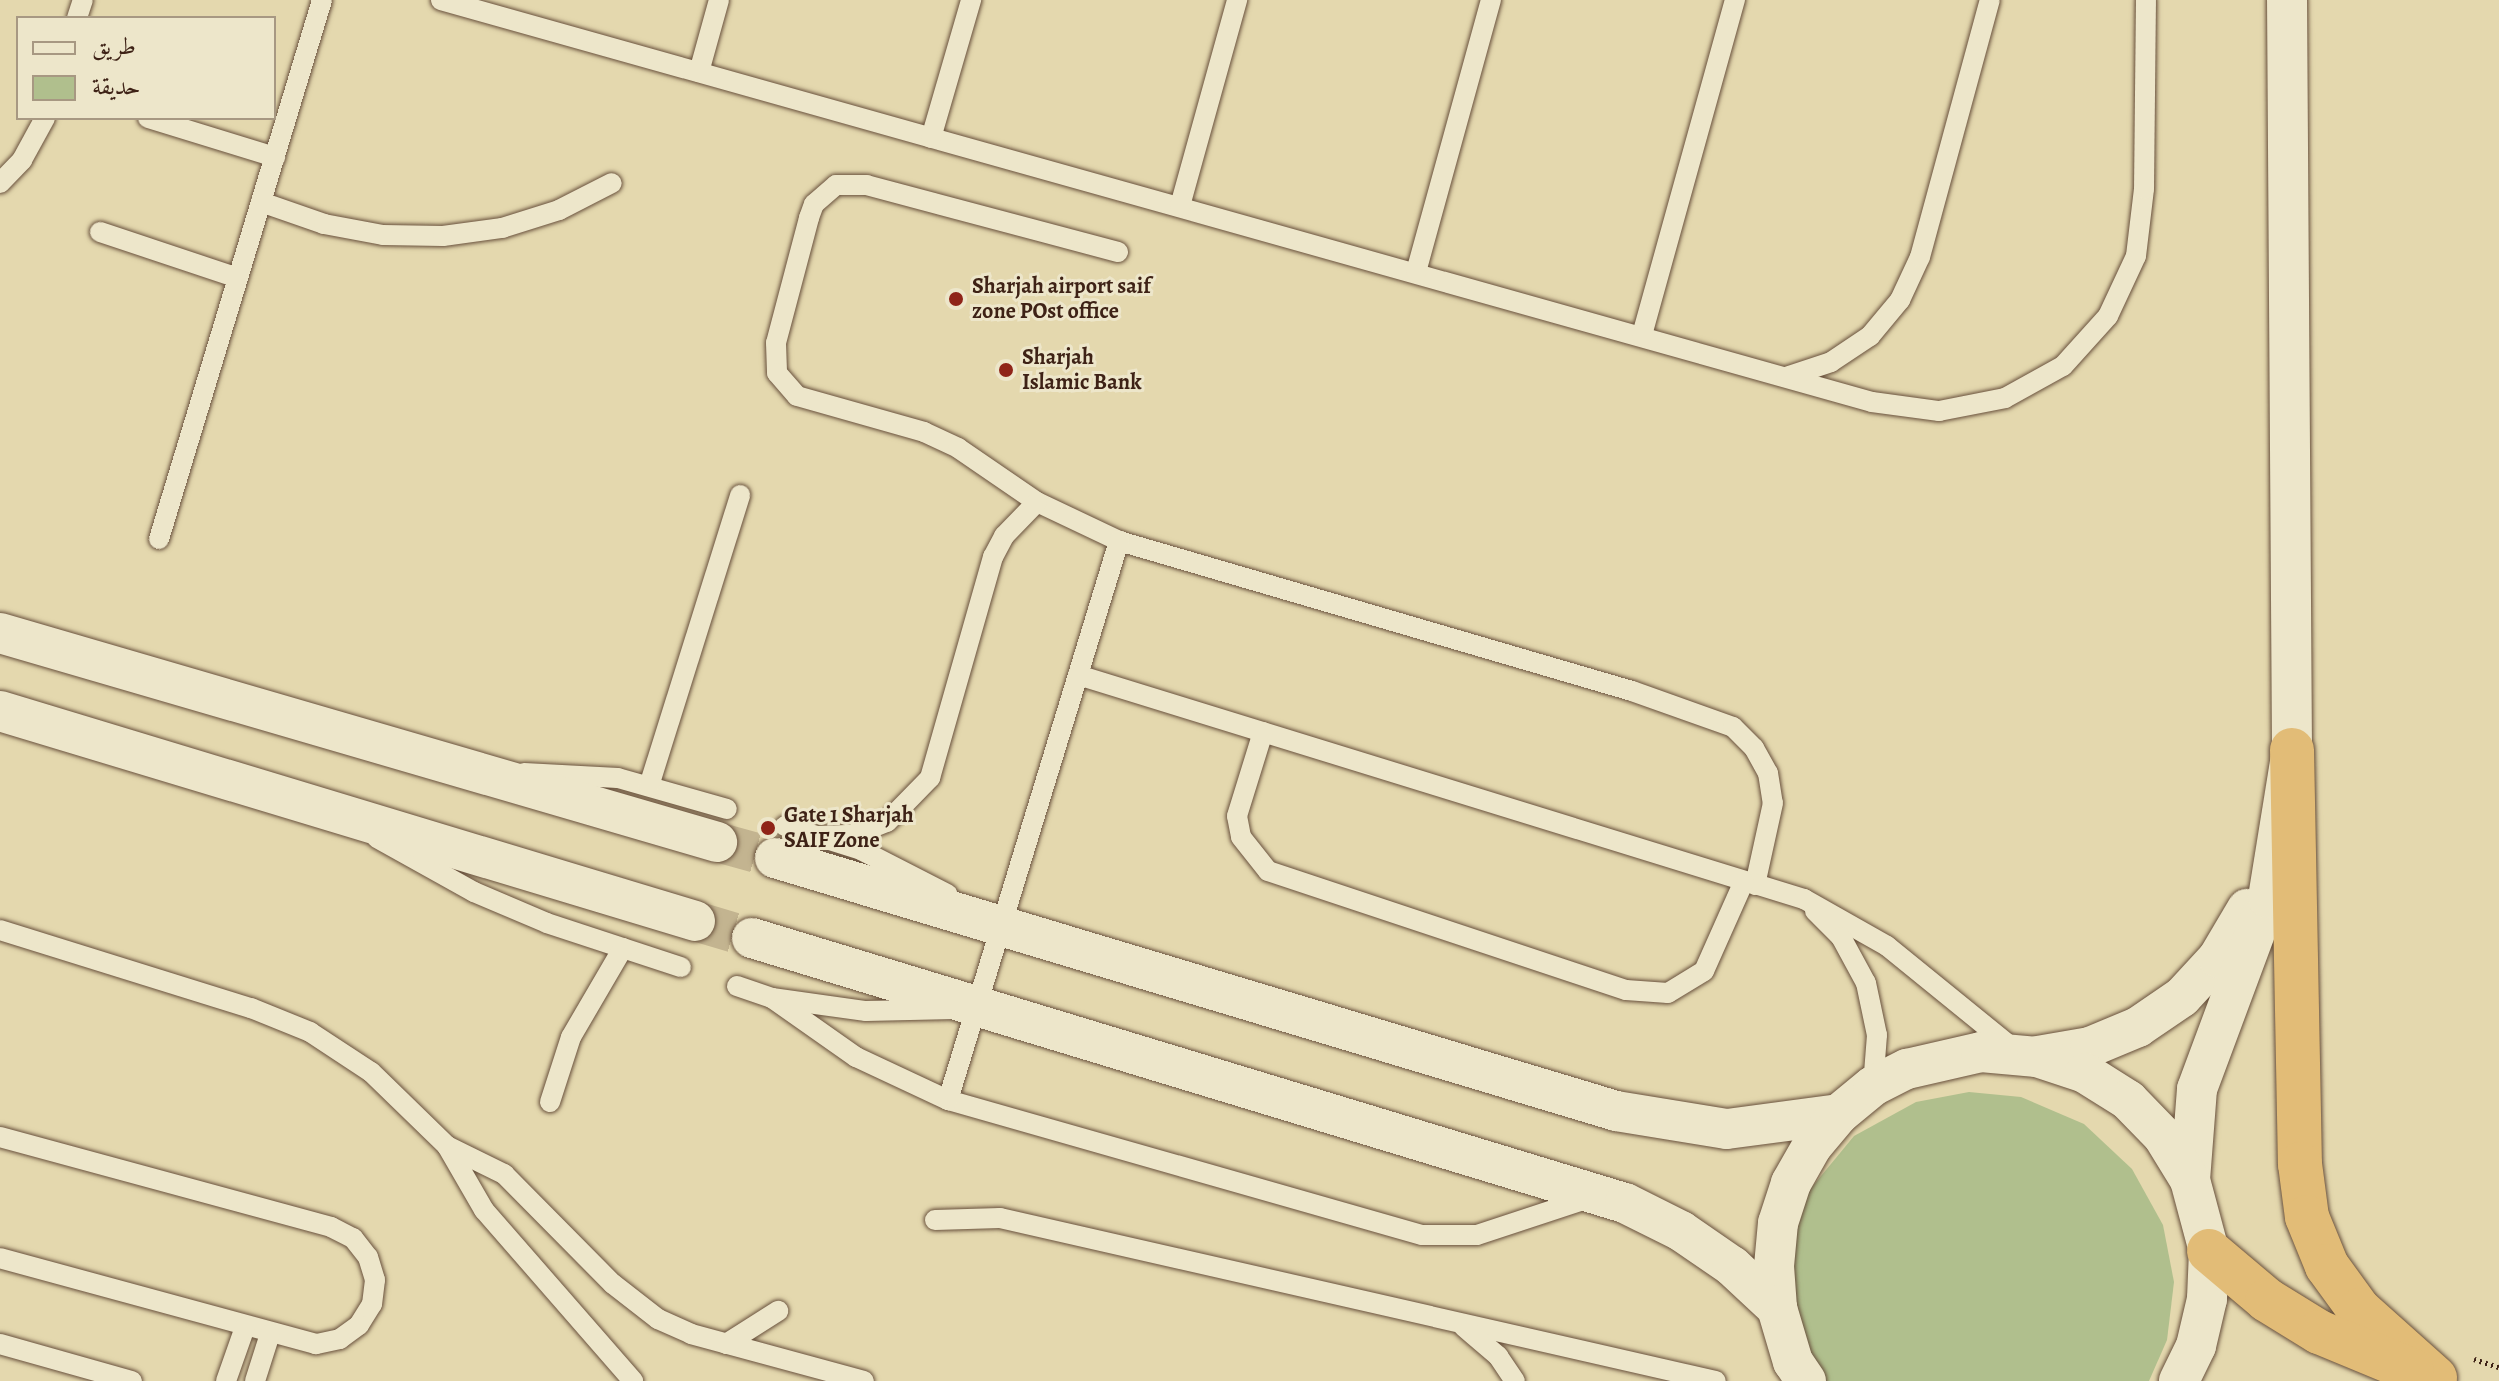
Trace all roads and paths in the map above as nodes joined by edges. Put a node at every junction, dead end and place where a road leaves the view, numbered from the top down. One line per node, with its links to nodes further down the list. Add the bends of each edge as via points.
1 (322, 0): 16 (lane)
2 (441, 0): 11 (lane)
3 (719, 0): 12 (lane)
4 (971, 0): 15 (lane)
5 (1237, 0): 20 (lane)
6 (1491, 0): 23 (lane)
7 (1735, 0): 25 (lane)
8 (1990, 0): 26 (lane, via 1920,257 1900,300 1870,336 1844,354)
9 (2146, 0): 26 (lane, via 2144,189 2136,256 2108,316 2063,366 2005,398 1939,411 1872,402)
10 (2287, 0): 35 (street)
11 (476, 5): 12 (lane)
12 (699, 72): 15 (lane)
13 (44, 120): 17 (lane, via 22,160)
14 (155, 120): 16 (lane)
15 (931, 138): 20 (lane)
16 (275, 157): 19 (lane)
17 (0, 183)
18 (612, 183): 19 (lane, via 559,210 502,228 443,236 383,235 324,224)
19 (261, 202): 24 (lane)
20 (1180, 206): 23 (lane)
21 (100, 232): 24 (lane)
22 (1118, 252): 28 (lane, via 851,182 823,192 809,218 774,358 785,386 797,396 924,432 985,464)
23 (1416, 272): 25 (lane)
24 (238, 278): 29 (lane)
25 (1642, 335): 26 (lane)
26 (1786, 377)
27 (740, 495): 37 (lane)
28 (1037, 502): 30 (lane); 41 (lane, via 993,557 930,778 887,822 854,835)
29 (159, 539)
30 (1119, 541): 32 (lane); 43 (lane, via 1632,691 1733,727 1768,773 1773,803)
31 (0, 633): 36 (street)
32 (1078, 675): 34 (lane); 46 (lane)
33 (0, 711): 38 (street)
34 (1263, 732): 43 (lane); 43 (lane, via 1237,816 1252,857 1268,871 1626,990 1668,993 1704,971)
35 (2292, 750): 39 (street); 73 (highway, via 2300,1164 2307,1217 2327,1266 2359,1310)
36 (493, 776): 37 (lane, via 577,773); 40 (street)
37 (649, 786): 40 (lane)
38 (337, 813): 45 (street); 49 (lane, via 474,892)
39 (2280, 823): 54 (street, via 2245,913 2218,958 2182,997 2138,1027 2090,1047); 61 (street, via 2258,935 2197,1089)
40 (722, 826)
41 (818, 836): 42 (lane); 46 (lane, via 901,868)
42 (780, 842): 46 (street)
43 (1749, 883): 44 (lane)
44 (1804, 899): 54 (lane, via 1887,946); 55 (lane, via 1841,937 1866,983 1877,1035)
45 (695, 921)
46 (1003, 925): 53 (lane); 58 (street, via 1616,1111 1727,1129)
47 (0, 930): 60 (lane, via 251,1008 310,1032 371,1072)
48 (752, 938): 53 (street)
49 (623, 948): 50 (lane); 57 (lane, via 571,1037)
50 (681, 967)
51 (737, 986): 52 (lane)
52 (772, 998): 53 (lane, via 866,1011); 56 (lane, via 856,1057)
53 (978, 1007): 56 (lane); 62 (street)
54 (2028, 1055): 55 (street, via 1943,1057); 61 (street, via 2085,1073 2128,1100 2163,1136)
55 (1873, 1086): 58 (street)
56 (948, 1100): 62 (lane, via 1422,1235 1477,1235)
57 (550, 1102)
58 (1839, 1114): 66 (street, via 1812,1146 1783,1210 1774,1266)
59 (0, 1137): 70 (lane, via 331,1227 353,1238 368,1257 375,1280 372,1304 359,1325 340,1339 316,1344)
60 (447, 1146): 72 (lane, via 504,1174 613,1284 658,1319); 77 (lane, via 475,1200)
61 (2190, 1180): 64 (street)
62 (1596, 1196): 66 (street, via 1625,1203 1681,1231 1732,1266)
63 (935, 1220): 68 (lane, via 1000,1218)
64 (2209, 1251): 73 (highway, via 2267,1300 2319,1332); 82 (street, via 2207,1299 2196,1346)
65 (0, 1258): 69 (lane)
66 (1777, 1308): 81 (street, via 1793,1362)
67 (778, 1311): 72 (lane)
68 (1461, 1324): 79 (lane, via 1498,1356); 80 (lane)
69 (245, 1327): 70 (lane); 75 (lane)
70 (270, 1334): 76 (lane)
71 (0, 1344): 74 (lane)
72 (726, 1344): 78 (lane)
73 (2441, 1380)
74 (132, 1381)
75 (226, 1381)
76 (255, 1381)
77 (633, 1381)
78 (864, 1381)
79 (1515, 1381)
80 (1716, 1381)
81 (1806, 1381)
82 (2179, 1381)

